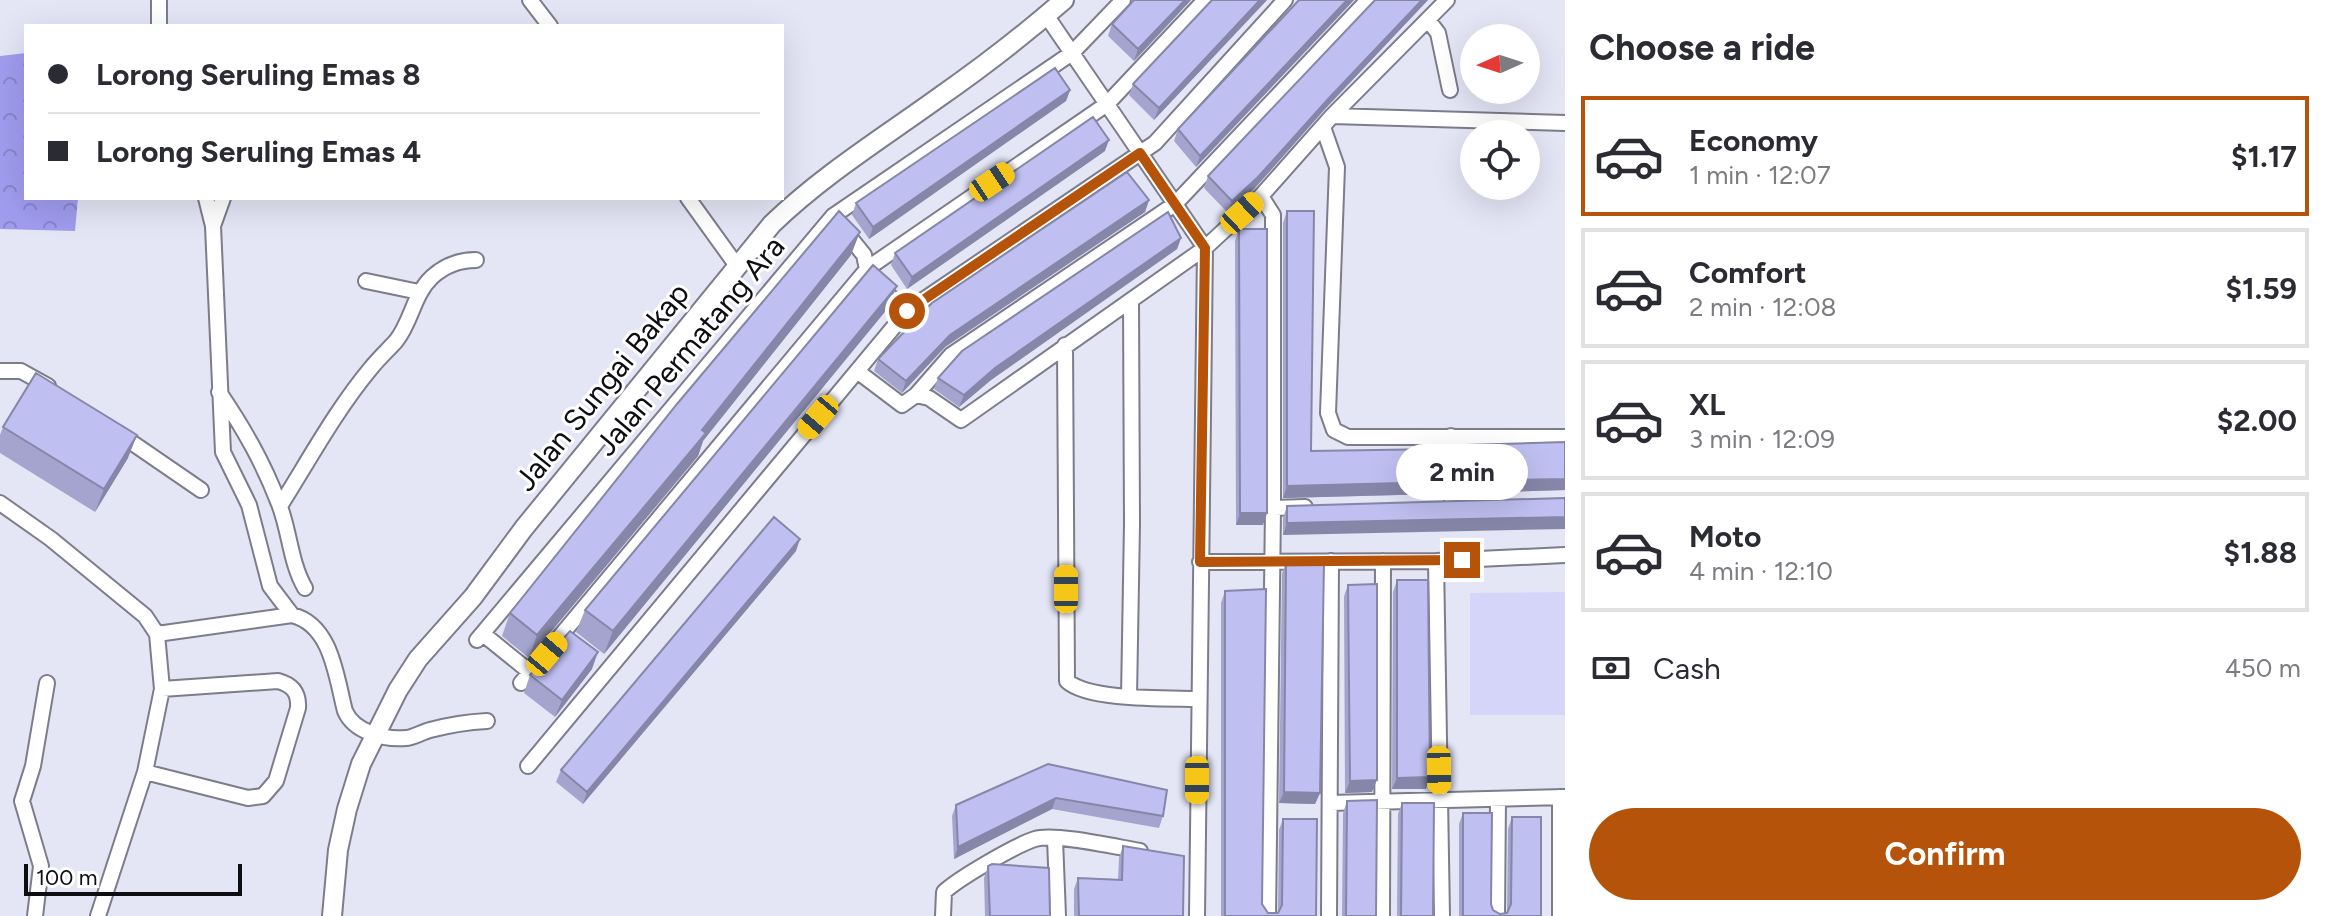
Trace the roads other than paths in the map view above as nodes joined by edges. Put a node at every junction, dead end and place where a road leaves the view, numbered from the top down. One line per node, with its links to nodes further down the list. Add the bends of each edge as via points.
1 (159, 0): 11 (street)
2 (530, 0): 12 (street)
3 (1064, 0): 9 (main road, Jalan Sungai Bakap)
4 (1123, 0): 13 (street, Jalan Permatang Ara)
5 (1205, 0): 15 (street)
6 (1285, 0): 18 (street, via 1155,143)
7 (1368, 0): 23 (street)
8 (1447, 0): 10 (street)
9 (1046, 15): 13 (street); 28 (main road, Jalan Sungai Bakap, via 804,194)
10 (1428, 20): 14 (street, via 1438,33); 16 (street)
11 (159, 24)
12 (548, 24)
13 (1072, 53): 15 (street); 24 (street, Jalan Permatang Ara)
14 (1450, 90)
15 (1107, 104): 18 (street); 29 (street)
16 (1328, 122): 17 (street); 19 (street); 41 (street, via 1337,167 1328,413 1334,430 1348,437)
17 (1565, 123)
18 (1140, 153): 23 (street); 33 (street)
19 (1261, 196): 26 (street); 48 (street, via 1273,215)
20 (206, 200): 25 (street)
21 (222, 200): 25 (street)
22 (689, 200): 28 (street)
23 (1175, 204): 26 (street); 39 (street, via 951,355)
24 (833, 216): 29 (street); 29 (street, Jalan Permatang Ara, via 480,637 526,678 568,639)
25 (213, 226): 37 (street)
26 (1205, 248): 32 (street); 54 (street)
27 (476, 260): 31 (street, via 443,269)
28 (737, 266): 63 (main road, Jalan Sungai Bakap, via 418,659)
29 (868, 268): 33 (street, via 869,279)
30 (366, 281): 31 (street)
31 (419, 292): 46 (street, via 403,329 340,412)
32 (1131, 301): 34 (street); 60 (street)
33 (907, 311): 36 (street)
34 (1065, 345): 39 (street, via 961,420); 60 (street, via 1067,681 1074,687)
35 (0, 371): 38 (street, via 28,374)
36 (857, 371): 39 (street, via 902,405); 64 (street, via 602,665)
37 (219, 392): 46 (street, via 248,435); 56 (street, via 223,452 249,505 270,586)
38 (58, 393)
39 (916, 395)
40 (111, 429): 43 (street)
41 (1451, 436): 42 (street); 45 (street)
42 (1565, 437)
43 (201, 490)
44 (0, 503): 57 (street, via 145,616)
45 (1451, 503)
46 (280, 506): 55 (street, via 296,573)
47 (1318, 507): 48 (street)
48 (1273, 508): 50 (street)
49 (1565, 555): 53 (street)
50 (1273, 561): 51 (street); 54 (street); 79 (street, via 1276,820)
51 (1331, 561): 52 (street); 70 (street)
52 (1383, 561): 53 (street); 69 (street)
53 (1436, 561): 68 (street)
54 (1200, 562): 61 (street)
55 (305, 588)
56 (292, 615): 57 (street); 63 (street, via 305,618 321,633 349,721)
57 (157, 634): 59 (street)
58 (47, 683): 73 (street, via 22,801 41,866)
59 (162, 689): 65 (street); 65 (street, via 278,681 293,688 298,708 276,781 263,796 248,798)
60 (1129, 697): 61 (street)
61 (1199, 699): 78 (street, via 1189,858)
62 (487, 721): 63 (street, via 454,723 407,739)
63 (374, 734): 75 (main road, Jalan Sungai Bakap, via 347,809)
64 (528, 766)
65 (145, 772): 74 (street)
66 (1563, 797): 67 (street); 84 (street)
67 (1498, 799): 68 (street); 83 (street)
68 (1440, 800): 69 (street); 82 (street)
69 (1382, 802): 70 (street); 81 (street)
70 (1330, 803): 80 (street, via 1322,821)
71 (1055, 839): 72 (street); 76 (street, via 1037,838 956,881 944,892); 77 (street)
72 (1153, 853)
73 (35, 916)
74 (98, 916)
75 (332, 916)
76 (943, 916)
77 (1058, 916)
78 (1197, 916)
79 (1268, 916)
80 (1329, 916)
81 (1382, 916)
82 (1442, 916)
83 (1497, 916)
84 (1560, 916)

